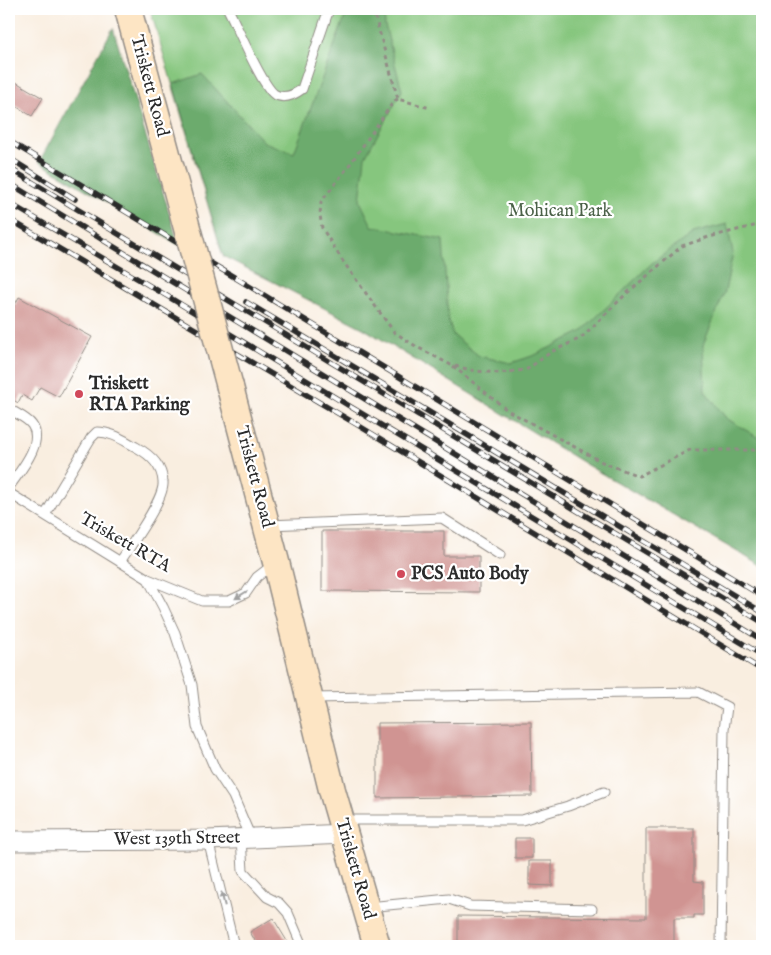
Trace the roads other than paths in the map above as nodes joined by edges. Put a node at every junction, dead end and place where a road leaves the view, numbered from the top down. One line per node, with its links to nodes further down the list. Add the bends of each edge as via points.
1 (128, 9): 8 (main road, Triskett Road, bridge)
2 (228, 9): 3 (lane, via 263,80 274,94 283,97 294,96 302,89)
3 (328, 9)
4 (9, 409): 5 (lane, via 31,424 35,447)
5 (9, 487)
6 (9, 493): 7 (lane, Triskett RTA)
7 (45, 515): 10 (lane, Triskett RTA); 10 (lane, via 90,438 98,432 108,432 149,454 163,481 161,496)
8 (266, 525): 9 (lane, via 442,518); 11 (main road, Triskett Road)
9 (500, 555)
10 (120, 562): 12 (lane, Triskett RTA)
11 (276, 562): 12 (lane, Triskett RTA, one-way to 12, via 257,576 246,593 229,601 202,601); 13 (main road, Triskett Road)
12 (148, 579): 16 (lane, via 163,607 192,686 197,728 215,769 233,796)
13 (309, 698): 15 (main road, Triskett Road); 24 (lane, via 698,692 727,706)
14 (604, 792): 15 (lane, via 522,820)
15 (343, 827): 16 (street, West 139th Street); 19 (main road, Triskett Road)
16 (246, 838): 17 (street, West 139th Street); 22 (lane, via 243,871 267,897 288,913)
17 (208, 840): 18 (street, West 139th Street); 21 (lane, one-way to 17)
18 (9, 841)
19 (366, 907): 20 (lane, via 449,899 470,906); 23 (main road, Triskett Road)
20 (592, 909)
21 (234, 946)
22 (302, 946)
23 (377, 946)
24 (721, 946)

